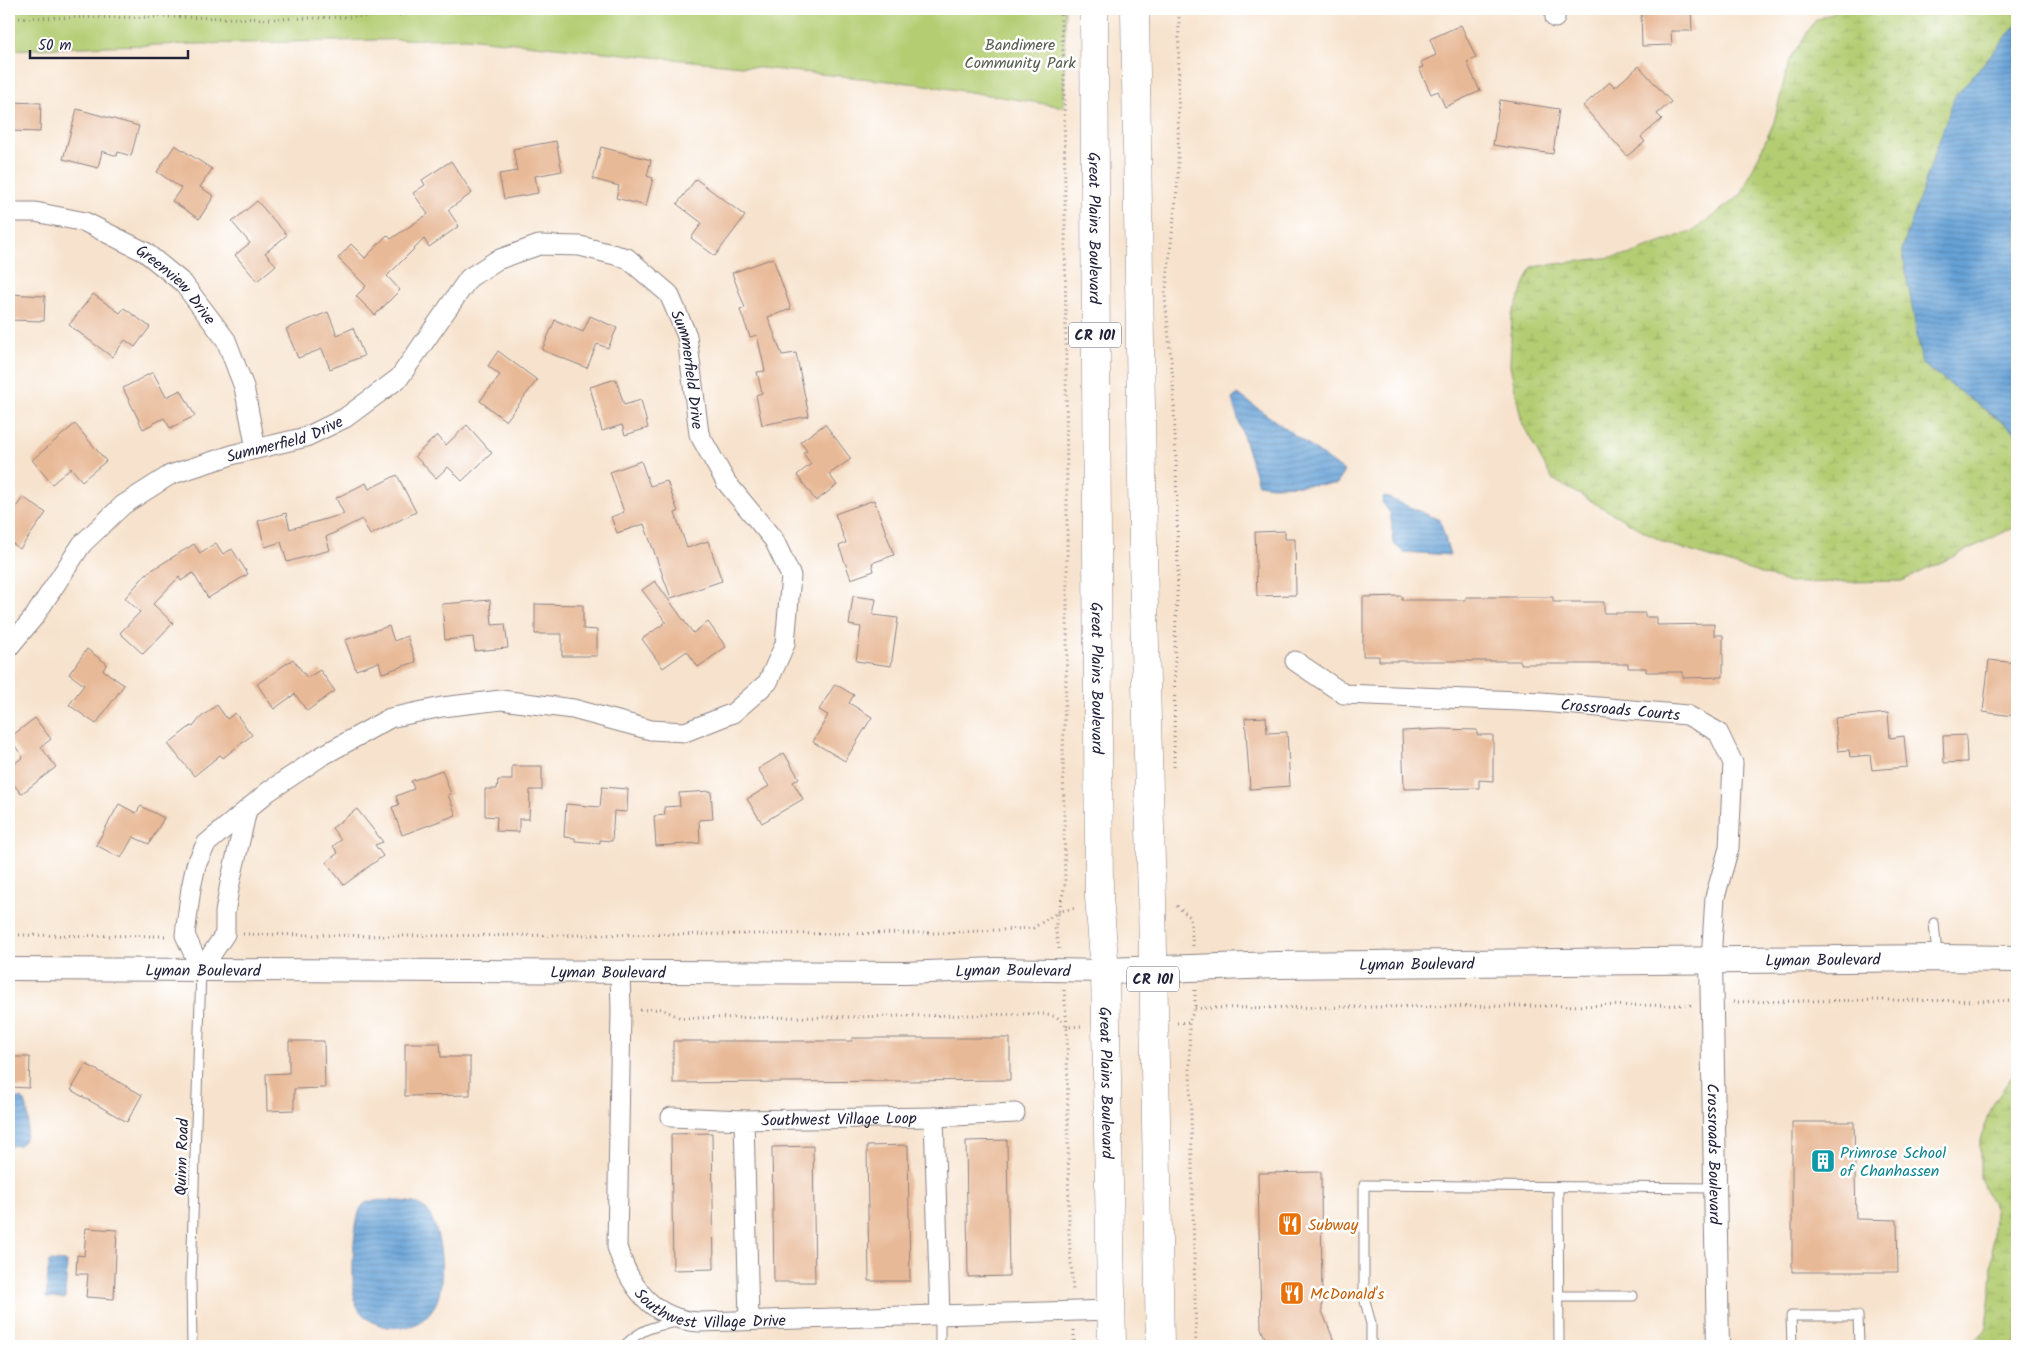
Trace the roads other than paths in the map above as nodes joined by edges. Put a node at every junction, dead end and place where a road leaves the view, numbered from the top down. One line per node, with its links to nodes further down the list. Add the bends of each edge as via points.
1 (1094, 9): 15 (main road, Great Plains Boulevard / CR 101, via 1099,903)
2 (1135, 9): 13 (main road, CR 101)
3 (9, 212): 4 (street, Greenview Drive, via 35,212 85,222 145,252 183,283 226,340 244,387)
4 (256, 449): 5 (street, Summerfield Drive, via 170,475 123,506 82,544 34,617); 7 (street, Summerfield Drive, via 306,437 337,422 399,378 469,278 496,260 539,245 580,246 628,258 669,294 687,336 699,434 726,482 774,540 790,576 785,644 768,682 733,714 685,732 651,730 573,709 501,700 442,707 390,718 320,757)
5 (9, 647)
6 (1295, 661): 11 (street, Crossroads Courts, via 1344,694 1542,702 1687,715 1718,732 1733,763 1729,848 1715,897)
7 (247, 810): 14 (street, via 230,883 225,934); 14 (street, Summerfield Drive, via 206,844 196,865 186,935)
8 (1934, 923): 9 (lane)
9 (1937, 958): 10 (main road, Lyman Boulevard); 11 (main road, Lyman Boulevard)
10 (2017, 959)
11 (1712, 960): 13 (main road, Lyman Boulevard, via 1277,964); 22 (street, Crossroads Boulevard)
12 (9, 969): 14 (street, Lyman Boulevard)
13 (1152, 969): 15 (main road, Lyman Boulevard); 33 (main road, CR 101)
14 (202, 970): 16 (street, Lyman Boulevard); 29 (lane, Quinn Road, via 191,1280)
15 (1105, 971): 16 (street, Lyman Boulevard, via 995,970 905,974); 25 (main road, Great Plains Boulevard / CR 101)
16 (620, 972): 28 (street, Southwest Village Drive, via 617,1247 642,1296 661,1311)
17 (1015, 1113): 18 (street)
18 (934, 1116): 20 (street, Southwest Village Loop); 26 (street, Southwest Village Loop)
19 (671, 1117): 20 (street)
20 (744, 1120): 27 (street, Southwest Village Loop)
21 (1558, 1187): 22 (lane); 23 (lane); 34 (lane, via 1364,1186 1364,1297 1371,1324)
22 (1716, 1188): 36 (street, Crossroads Boulevard)
23 (1559, 1296): 24 (lane); 35 (lane)
24 (1633, 1296)
25 (1111, 1310): 26 (street, Southwest Village Drive); 32 (main road, Great Plains Boulevard / CR 101)
26 (940, 1316): 27 (street, Southwest Village Drive); 31 (lane)
27 (749, 1320): 28 (street, Southwest Village Drive)
28 (682, 1321): 30 (lane, via 650,1327)
29 (192, 1346)
30 (624, 1346)
31 (940, 1346)
32 (1112, 1346)
33 (1160, 1346)
34 (1371, 1346)
35 (1559, 1346)
36 (1718, 1346)
37 (1792, 1346): 38 (lane, via 1791,1316 1858,1316)
38 (1859, 1346)

